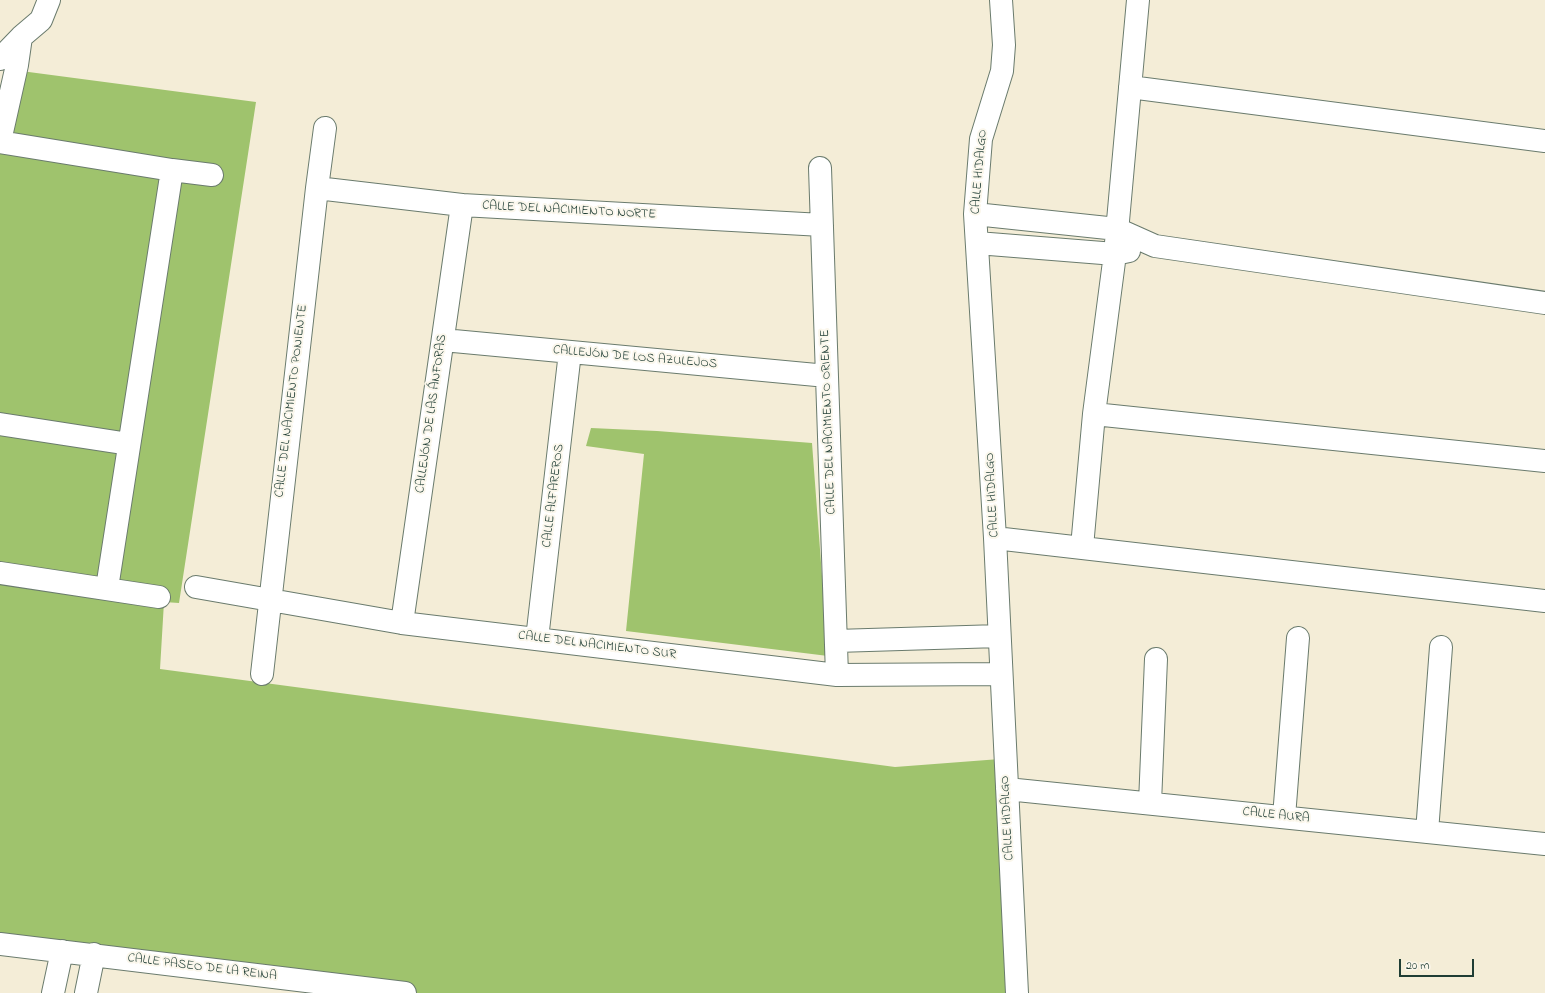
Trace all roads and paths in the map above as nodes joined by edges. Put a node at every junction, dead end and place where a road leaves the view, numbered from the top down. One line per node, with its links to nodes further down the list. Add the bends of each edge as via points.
1 (49, 0): 4 (street, via 41,20 21,36)
2 (1001, 0): 14 (street, CALLE HIDALGO, via 1004,45 1002,71 981,140)
3 (1138, 0): 5 (street)
4 (6, 63): 8 (street)
5 (1130, 87): 7 (street); 16 (street)
6 (325, 128): 12 (street, CALLE DEL NACIMIENTO PONIENTE)
7 (1545, 141)
8 (0, 142): 10 (street)
9 (820, 168): 15 (street, CALLE DEL NACIMIENTO ORIENTE)
10 (172, 170): 11 (street); 26 (street)
11 (212, 175)
12 (317, 188): 13 (street, CALLE DEL NACIMIENTO NORTE); 34 (street, CALLE DEL NACIMIENTO PONIENTE)
13 (462, 205): 15 (street, CALLE DEL NACIMIENTO NORTE); 21 (street, CALLEJÓN DE LAS ÁNFORAS)
14 (975, 214): 16 (street); 17 (street, CALLE HIDALGO)
15 (822, 225): 23 (street, CALLE DEL NACIMIENTO ORIENTE)
16 (1117, 229): 18 (street); 19 (street)
17 (977, 243): 19 (street); 28 (street, CALLE HIDALGO)
18 (1155, 246): 19 (street); 20 (street)
19 (1115, 254): 24 (street)
20 (1545, 303)
21 (443, 340): 22 (street, CALLEJÓN DE LOS AZULEJOS); 36 (street, CALLEJÓN DE LAS ÁNFORAS)
22 (570, 352): 23 (street, CALLEJÓN DE LOS AZULEJOS); 39 (street, CALLE ALFAREROS)
23 (827, 376): 40 (street, CALLE DEL NACIMIENTO ORIENTE)
24 (1094, 414): 27 (street); 29 (street)
25 (0, 424): 26 (street)
26 (129, 444): 32 (street)
27 (1545, 461)
28 (995, 538): 29 (street); 37 (street, CALLE HIDALGO)
29 (1082, 547): 35 (street)
30 (0, 573): 32 (street)
31 (196, 587): 34 (street, CALLE DEL NACIMIENTO SUR)
32 (107, 588): 33 (street)
33 (159, 597)
34 (269, 600): 36 (street, CALLE DEL NACIMIENTO SUR); 43 (street, CALLE DEL NACIMIENTO PONIENTE)
35 (1545, 601)
36 (402, 623): 39 (street, CALLE DEL NACIMIENTO SUR)
37 (999, 636): 40 (street); 44 (street, CALLE HIDALGO)
38 (1298, 638): 48 (street)
39 (537, 639): 45 (street, CALLE DEL NACIMIENTO SUR)
40 (836, 641): 45 (street, CALLE DEL NACIMIENTO ORIENTE)
41 (1441, 646): 49 (street)
42 (1156, 659): 47 (street)
43 (262, 674)
44 (1001, 674): 45 (street, CALLE DEL NACIMIENTO SUR); 46 (street, CALLE HIDALGO)
45 (837, 675)
46 (1007, 789): 47 (street, CALLE AURA); 54 (street, CALLE HIDALGO)
47 (1150, 803): 48 (street, CALLE AURA)
48 (1284, 817): 49 (street, CALLE AURA)
49 (1427, 832): 50 (street, CALLE AURA)
50 (1545, 844)
51 (0, 944): 52 (street, CALLE PASEO DE LA REINA)
52 (62, 951): 53 (street, CALLE PASEO DE LA REINA); 55 (street)
53 (94, 954): 56 (street); 57 (street, CALLE PASEO DE LA REINA)
54 (1022, 992)
55 (53, 993)
56 (86, 993)
57 (405, 993)

